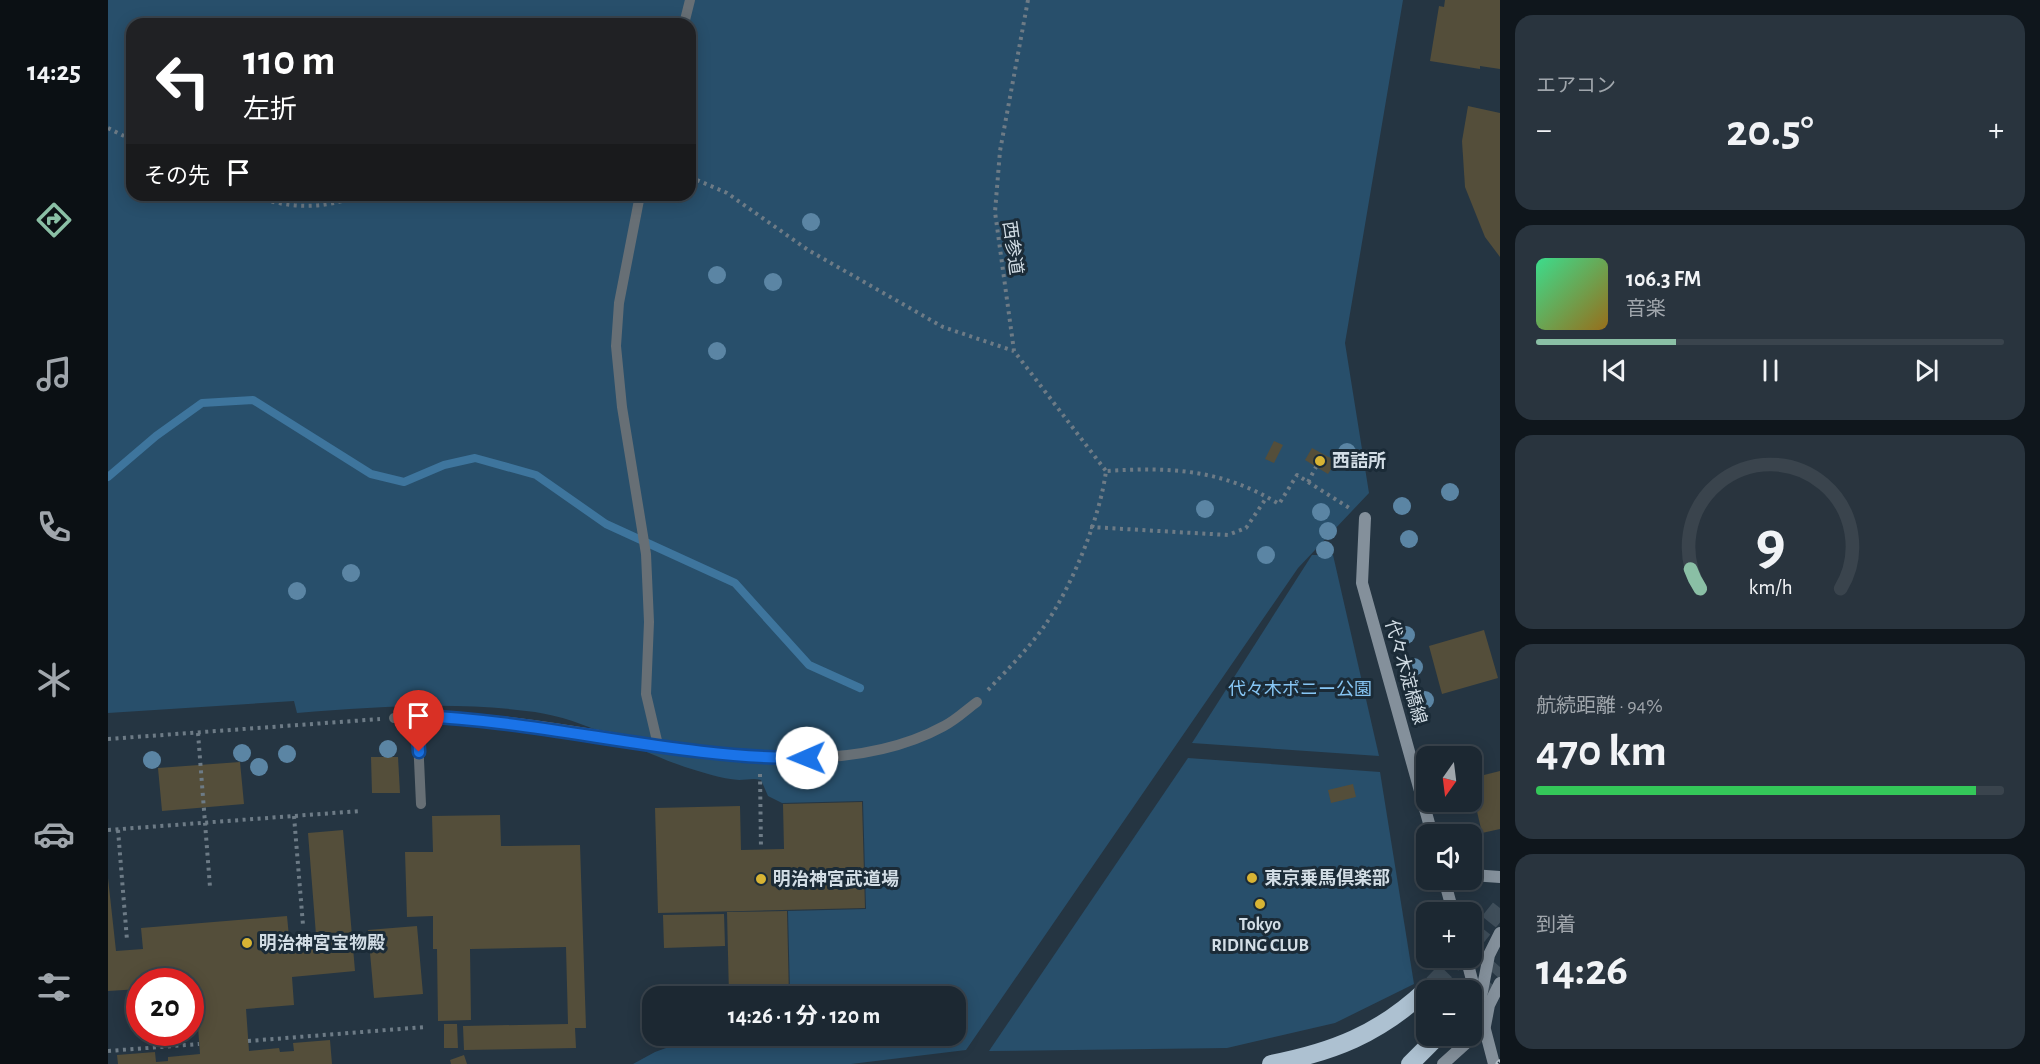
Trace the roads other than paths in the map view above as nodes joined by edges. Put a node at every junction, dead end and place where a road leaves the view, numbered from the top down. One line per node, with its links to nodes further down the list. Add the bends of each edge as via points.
1 (690, 0): 2 (lane)
2 (686, 18)
3 (639, 201): 8 (lane, via 616,345 622,407 644,531 649,622 646,694)
4 (1365, 518): 10 (street, 代々木淀橋線, via 1362,583)
5 (977, 702): 8 (lane, via 945,726 887,749 830,757 760,758)
6 (417, 716): 7 (lane); 8 (lane); 9 (lane)
7 (393, 718)
8 (658, 744)
9 (421, 804)
10 (1429, 824)
11 (1482, 876): 12 (street)
12 (1500, 877)
13 (1500, 933): 15 (street)
14 (1500, 983): 18 (street, via 1489,1005)
15 (1482, 984)
16 (1416, 1000): 20 (highway, via 1368,1034 1333,1049)
17 (1482, 1015): 18 (street)
18 (1486, 1033): 22 (street); 23 (street)
19 (1428, 1046): 21 (highway)
20 (1271, 1064)
21 (1410, 1064)
22 (1443, 1064)
23 (1494, 1064)

